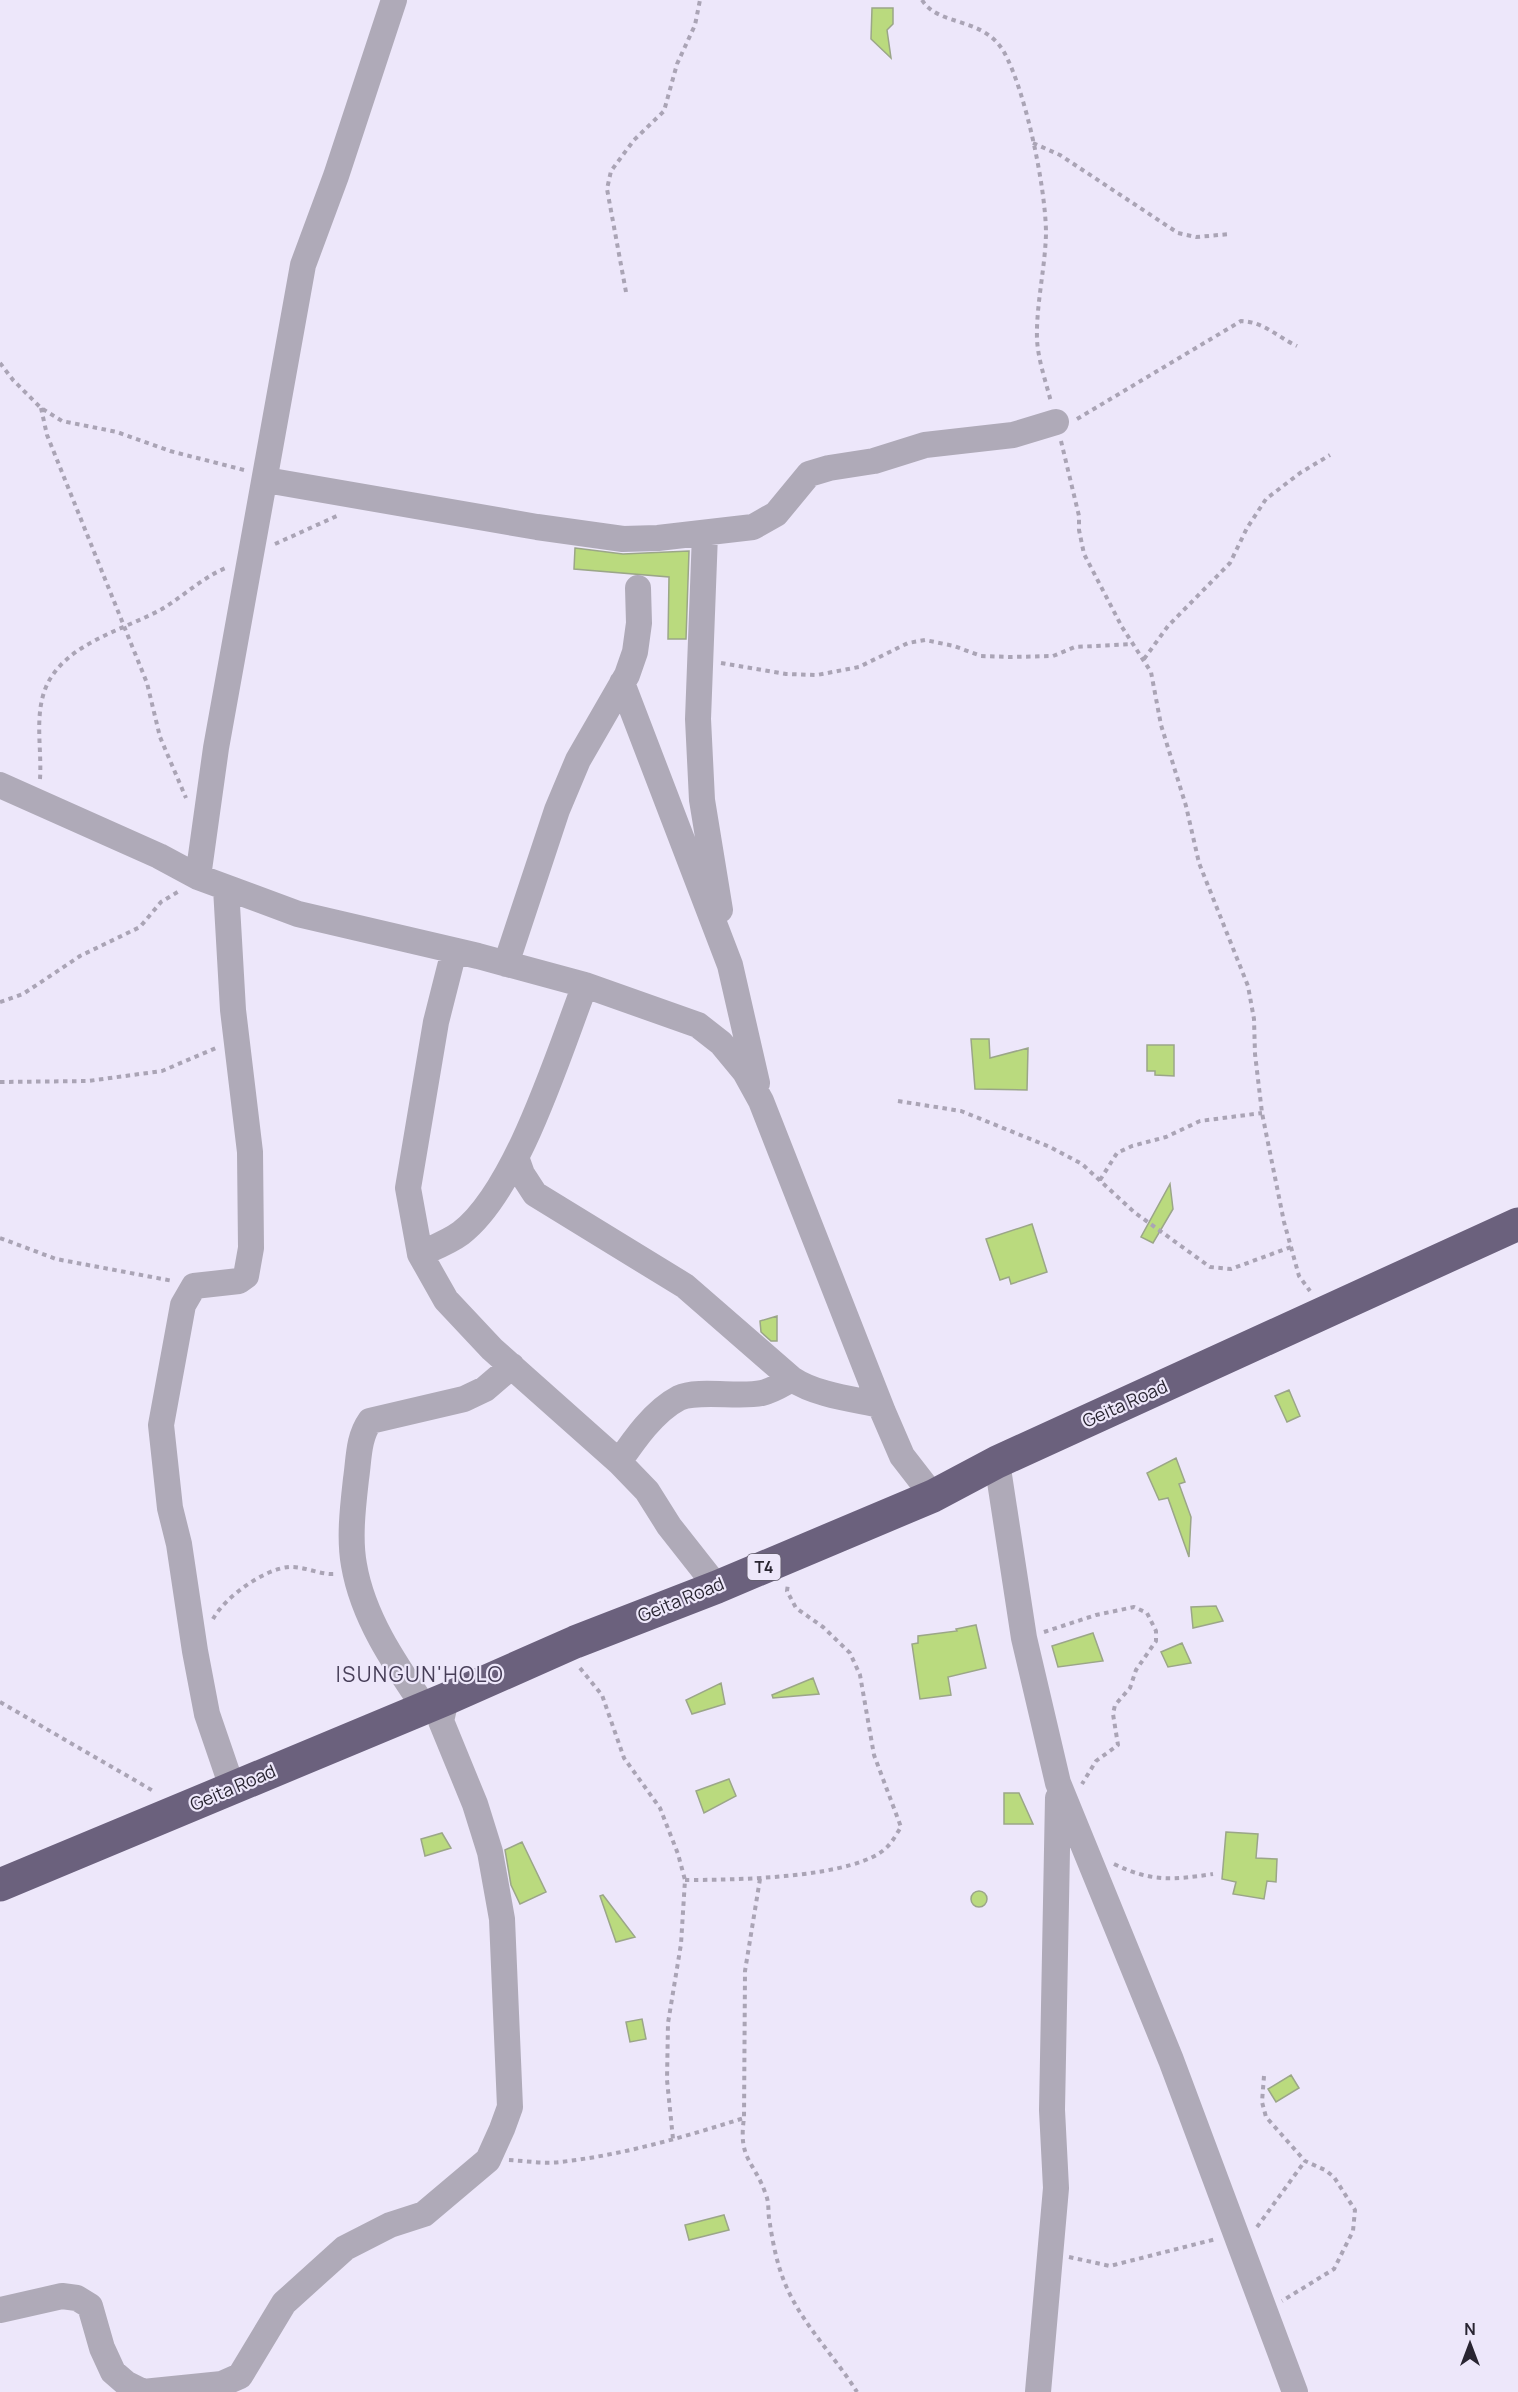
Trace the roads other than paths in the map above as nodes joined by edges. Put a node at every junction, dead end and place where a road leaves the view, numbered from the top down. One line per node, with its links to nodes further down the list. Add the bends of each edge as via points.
1 (394, 0): 3 (street, via 303,265)
2 (1056, 422): 4 (street, via 1013,435 925,445 874,461 809,474 767,520 753,527)
3 (266, 480): 4 (street, via 623,539); 8 (street)
4 (705, 534): 12 (street, via 698,719 702,800)
5 (638, 588): 6 (street, via 635,652)
6 (622, 683): 11 (street, via 578,760 557,810); 12 (street)
7 (0, 784): 8 (street)
8 (198, 877): 9 (street)
9 (226, 888): 10 (street, via 298,914); 27 (street, via 232,1010 250,1152 252,1248 246,1276 239,1281 194,1286 183,1305 161,1425 170,1508 207,1714)
10 (454, 951): 11 (street); 17 (street, via 436,1022 408,1188)
11 (506, 964): 13 (street)
12 (730, 965): 14 (street)
13 (585, 985): 14 (street, via 698,1025 721,1043 745,1072); 15 (street)
14 (761, 1101): 20 (street)
15 (516, 1156): 17 (street, via 488,1204 460,1234); 19 (street, via 535,1194 685,1286)
16 (1518, 1224): 22 (highway, Geita Road / T4)
17 (420, 1254): 18 (street, via 446,1300)
18 (512, 1366): 21 (street); 25 (street, via 485,1389 464,1399 370,1421 360,1443 353,1504 356,1573 383,1646)
19 (792, 1379): 20 (street); 21 (street, via 764,1393 680,1398 650,1422)
20 (880, 1406): 23 (street, via 902,1456)
21 (619, 1462): 24 (street, via 647,1491)
22 (997, 1462): 23 (highway, Geita Road / T4); 26 (street, via 1024,1638)
23 (933, 1496): 24 (highway, Geita Road / T4)
24 (717, 1587): 25 (highway, Geita Road / T4, via 576,1642)
25 (435, 1704): 27 (highway, Geita Road / T4); 29 (street, via 464,1770 490,1852 502,1919 510,2107 488,2160 424,2214 390,2225 345,2248 284,2304 240,2376 222,2384 143,2392 127,2384 113,2372 90,2306 77,2298 62,2296)
26 (1070, 1786): 30 (street, via 1058,1892 1052,2110 1056,2188); 31 (street, via 1084,1849 1132,1962)
27 (232, 1787): 28 (highway, Geita Road / T4)
28 (0, 1885)
29 (0, 2310)
30 (1038, 2392)
31 (1295, 2392)

